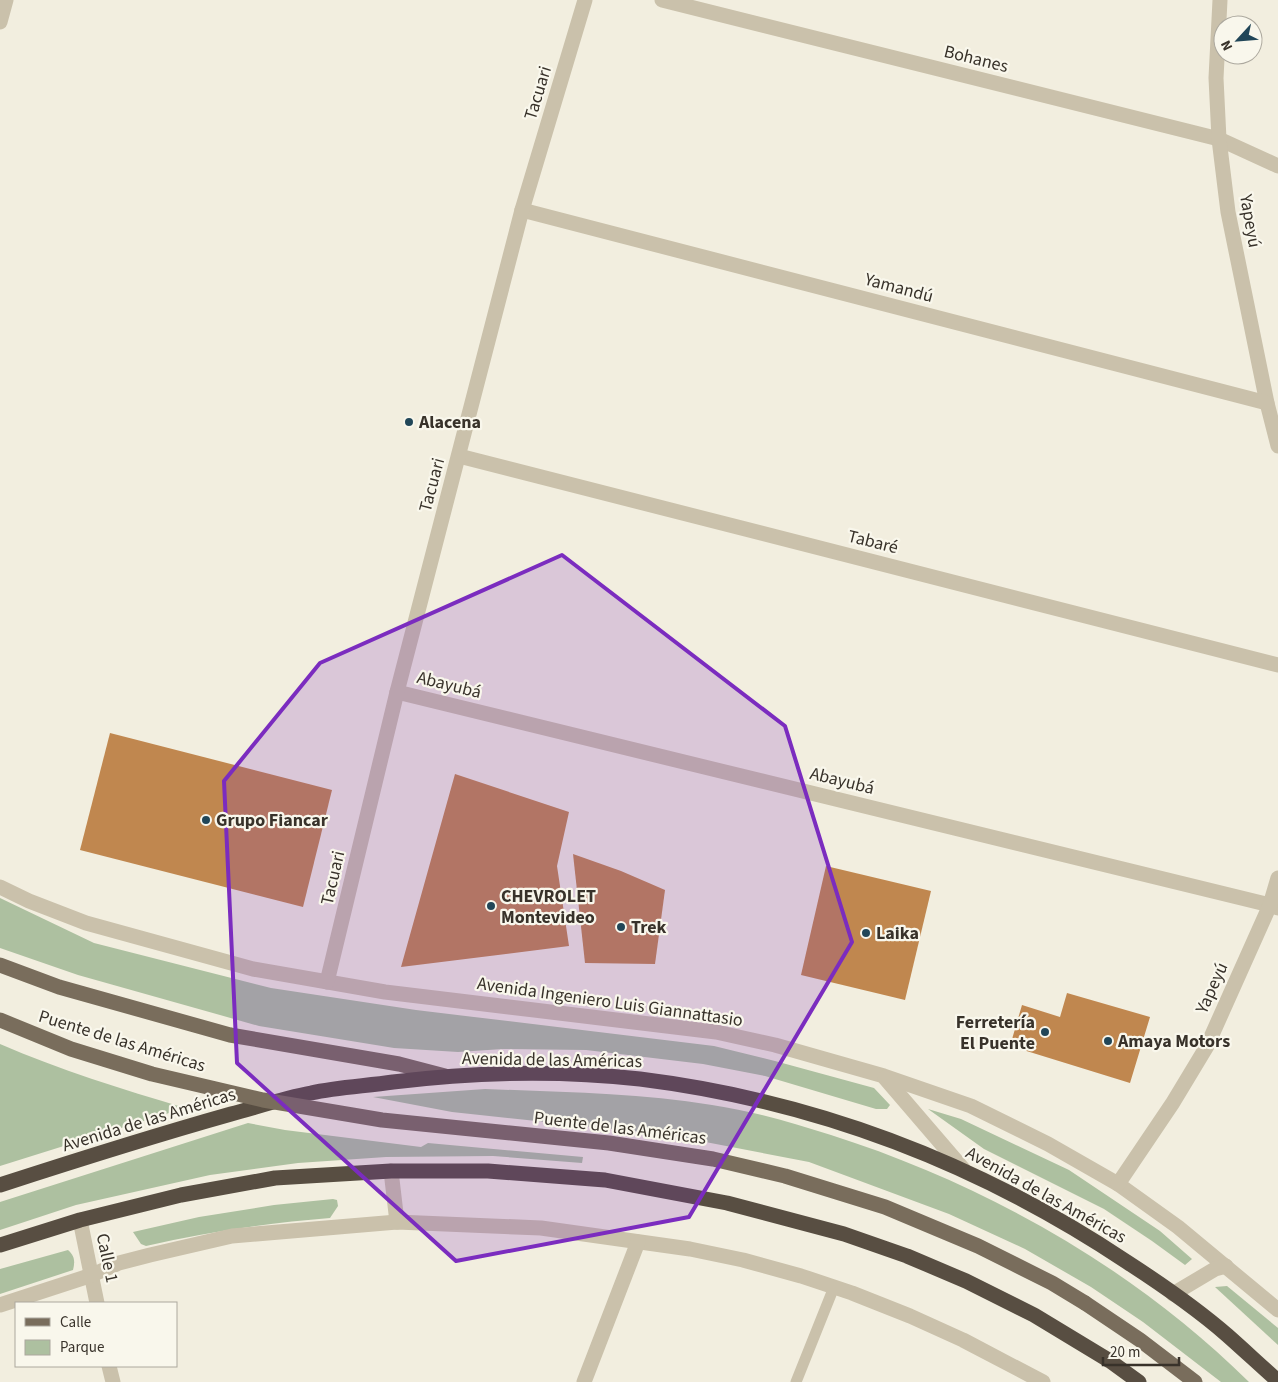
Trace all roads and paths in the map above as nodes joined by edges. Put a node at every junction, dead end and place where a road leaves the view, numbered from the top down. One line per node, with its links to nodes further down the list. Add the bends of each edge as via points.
1 (6, 0): 5 (street)
2 (585, 0): 8 (street, Tacuari)
3 (662, 0): 6 (street, Bohanes)
4 (1220, 0): 6 (street, Yapeyú, via 1216,78)
5 (0, 22)
6 (1219, 139): 7 (street, Bohanes); 9 (street, Yapeyú, via 1228,212)
7 (1278, 166)
8 (522, 210): 9 (street, Yamandú); 11 (street, Tacuari)
9 (1267, 403): 10 (street, Yapeyú)
10 (1278, 446)
11 (459, 456): 12 (street, Tabaré); 13 (street, Tacuari)
12 (1278, 665)
13 (397, 692): 16 (street, Abayubá); 18 (street, Tacuari)
14 (1278, 878): 16 (street, Yapeyú)
15 (0, 887): 18 (street, Avenida Ingeniero Luis Giannattasio, via 86,923 253,969)
16 (1274, 906): 24 (street, Yapeyú, via 1207,1046)
17 (0, 965): 20 (main road, via 59,988 230,1035 399,1064)
18 (328, 982): 21 (street, Avenida Ingeniero Luis Giannattasio, via 385,992 716,1032)
19 (0, 1020): 44 (main road, Puente de las Américas, bridge, via 70,1048 152,1074 262,1100 382,1120 609,1143 713,1159 785,1176 885,1207 978,1246 1052,1283 1140,1340)
20 (445, 1076): 22 (highway, Avenida de las Américas, via 575,1075 638,1079 704,1089 775,1104 889,1138); 25 (highway, Avenida de las Américas, via 312,1092 153,1136)
21 (884, 1076): 22 (street); 24 (street, Avenida Ingeniero Luis Giannattasio, via 971,1106 1048,1144)
22 (964, 1170): 33 (highway, Avenida de las Américas, via 1084,1233)
23 (391, 1172): 26 (highway, via 275,1178 181,1195); 27 (street); 43 (highway, via 488,1171 605,1180 728,1202 844,1234 907,1256 983,1289 1034,1315)
24 (1118, 1184): 30 (street, Avenida Ingeniero Luis Giannattasio)
25 (0, 1185)
26 (80, 1220): 29 (highway); 31 (street, Calle 1)
27 (397, 1222): 28 (street, via 541,1228); 31 (street, via 232,1236 150,1254)
28 (638, 1242): 32 (street, via 743,1260); 40 (street)
29 (0, 1245)
30 (1226, 1266): 33 (street); 36 (street, Avenida Ingeniero Luis Giannattasio)
31 (92, 1276): 34 (street, Calle 1); 35 (street)
32 (834, 1287): 41 (lane); 42 (street, via 910,1316)
33 (1173, 1294): 38 (highway, Avenida de las Américas, via 1225,1333)
34 (97, 1302)
35 (0, 1305)
36 (1278, 1310)
37 (109, 1367): 39 (street)
38 (1278, 1381)
39 (112, 1382)
40 (584, 1382)
41 (796, 1382)
42 (1044, 1382)
43 (1139, 1382)
44 (1195, 1382)

